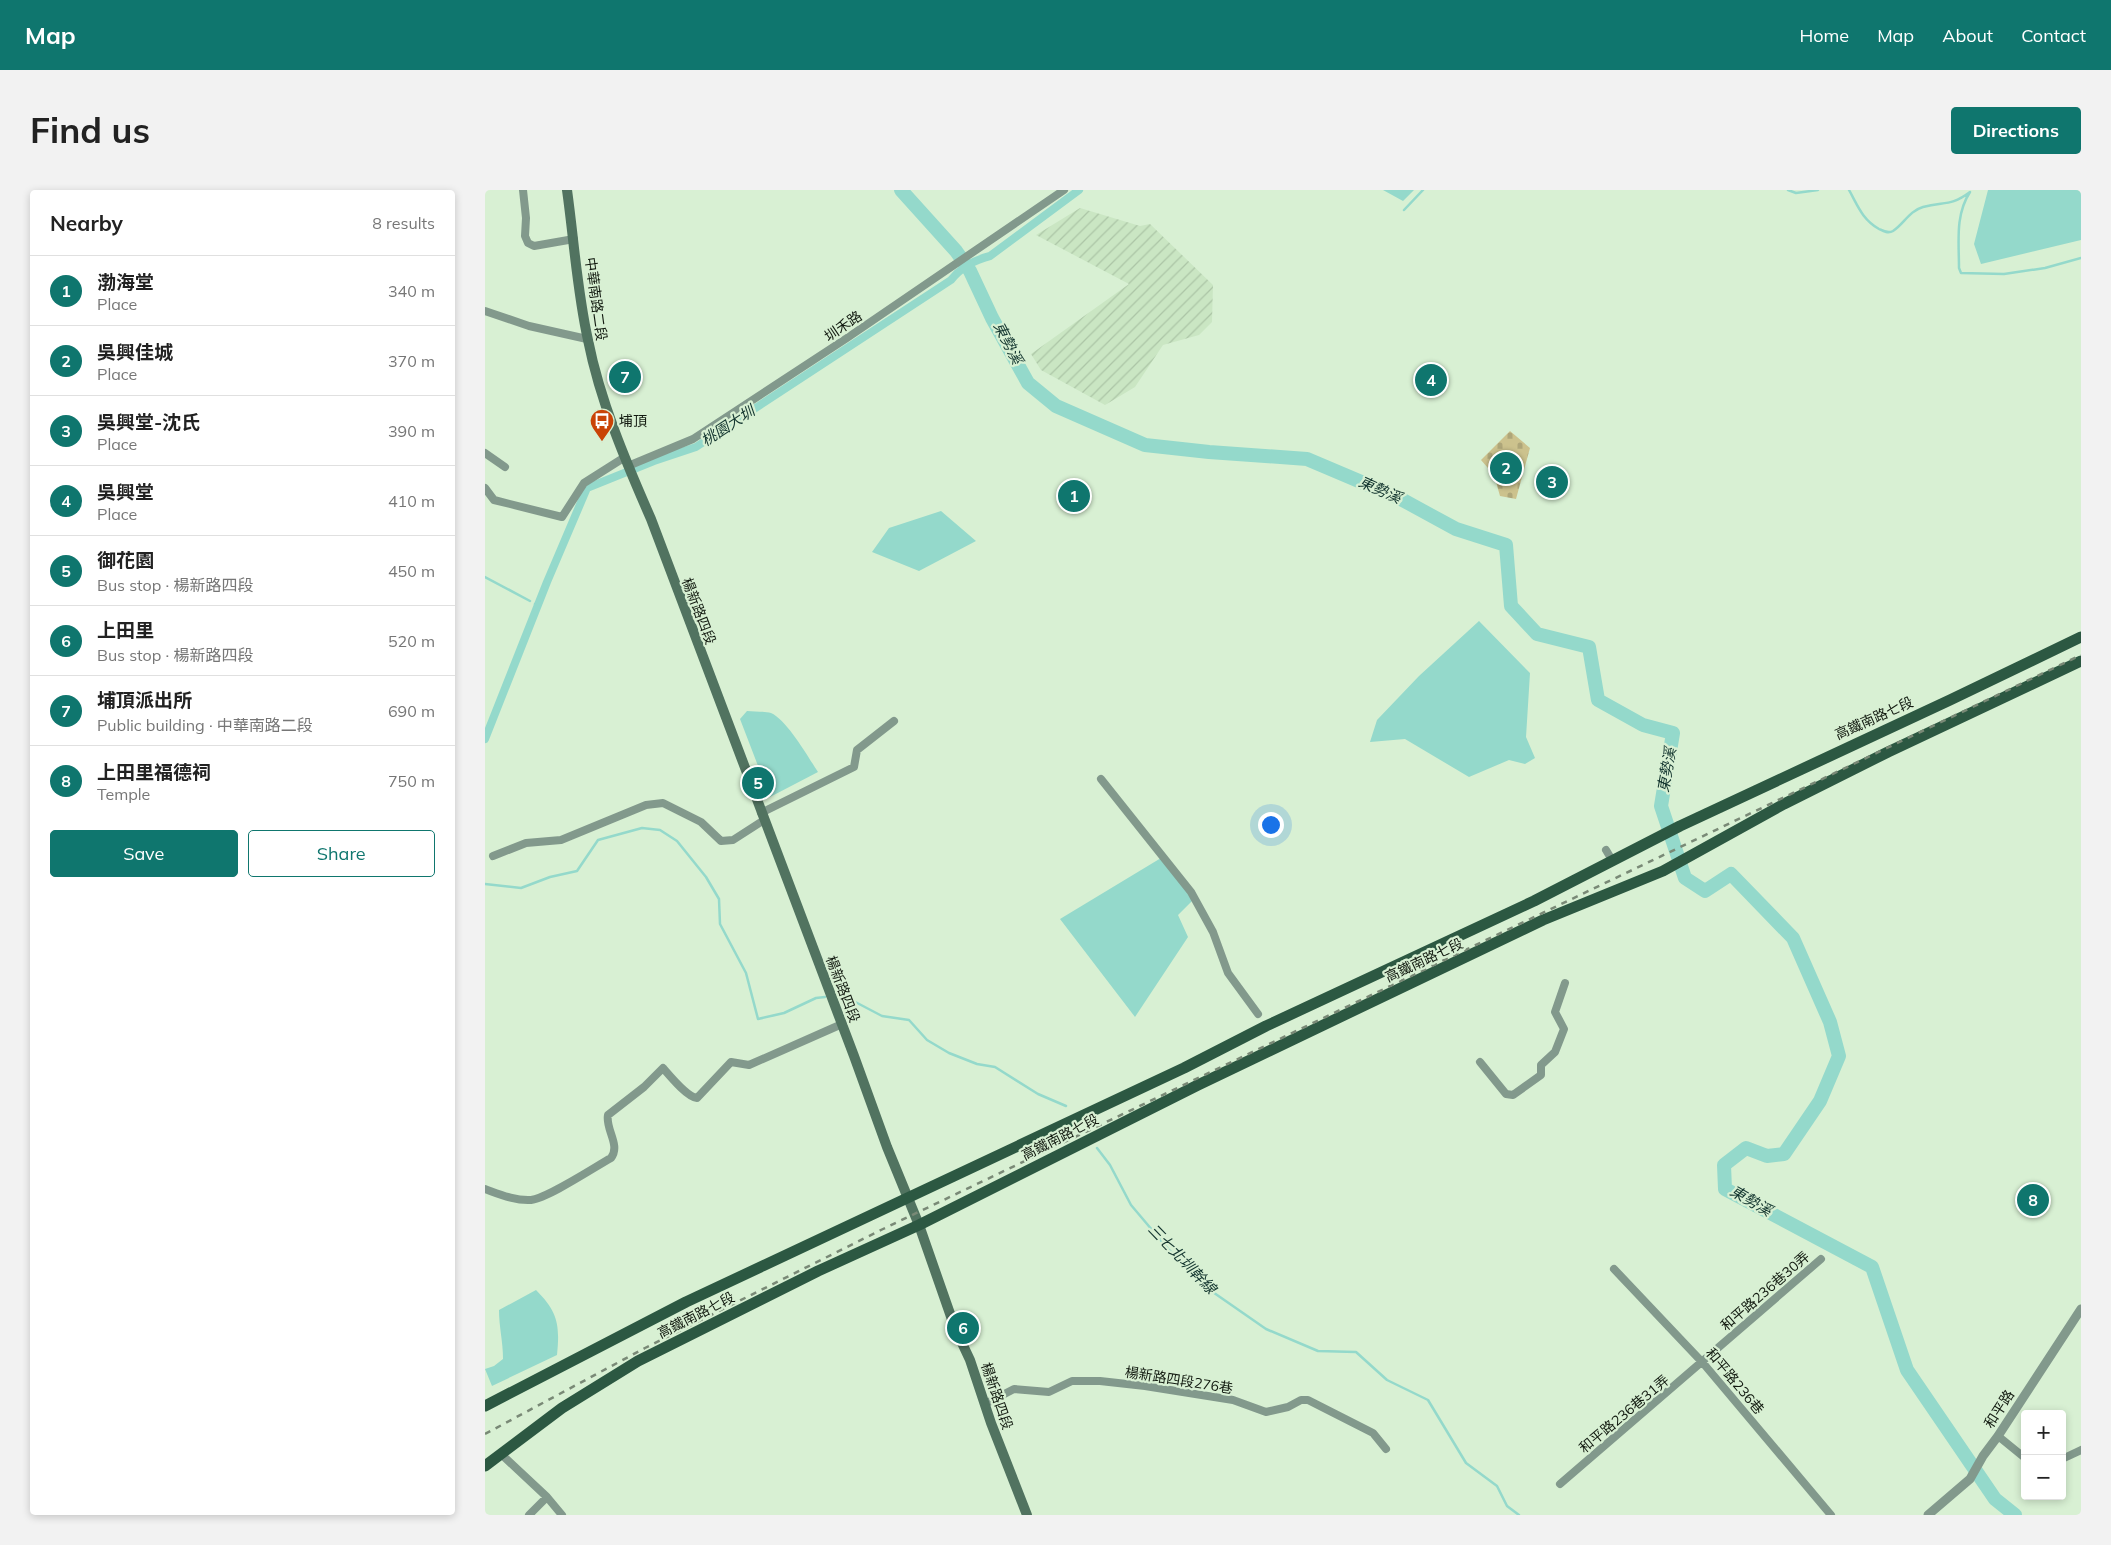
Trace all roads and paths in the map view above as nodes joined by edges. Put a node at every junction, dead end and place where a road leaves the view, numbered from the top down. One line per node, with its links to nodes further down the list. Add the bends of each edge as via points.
1 (523, 190): 4 (street, via 528,242 534,246)
2 (567, 190): 4 (main road, 中華南路二段)
3 (1064, 190): 8 (street, 圳禾路, via 693,439)
4 (574, 239): 6 (main road, 中華南路二段)
5 (485, 311): 6 (street, via 529,326)
6 (587, 339): 8 (main road, 中華南路二段)
7 (485, 453): 9 (street)
8 (628, 465): 10 (street, 圳禾路, via 584,484 562,517 494,500); 15 (main road, 楊新路四段)
9 (505, 467)
10 (485, 488)
11 (2081, 637): 22 (main road, 高鐵南路七段, via 1680,826 1609,855 1534,900)
12 (2081, 661): 23 (main road, 高鐵南路七段, via 1784,804 1666,869 1207,1081)
13 (894, 721): 15 (street, via 857,750 854,767)
14 (1101, 779): 18 (street, via 1191,892 1213,932 1228,973)
15 (762, 816): 16 (street, via 733,840 721,841 701,822 672,807 663,803 645,805 561,840 526,843); 19 (main road, 楊新路四段)
16 (493, 856)
17 (1565, 983): 20 (street, via 1555,1012 1564,1029 1555,1052 1541,1065 1541,1075 1513,1095 1506,1094)
18 (1258, 1014)
19 (842, 1024): 21 (street, via 749,1065 731,1062 697,1098 693,1098 663,1068 608,1115 615,1147 611,1158 532,1200 508,1197); 22 (main road, 楊新路四段)
20 (1480, 1062)
21 (485, 1189)
22 (907, 1197): 23 (main road, 楊新路四段); 29 (main road, 高鐵南路七段, via 687,1302)
23 (919, 1225): 28 (main road, 楊新路四段); 33 (main road, 高鐵南路七段, via 818,1271 638,1361 562,1408)
24 (1821, 1259): 27 (street, 和平路236巷30弄)
25 (1614, 1269): 27 (street, 和平路236巷)
26 (2081, 1309): 30 (street, 和平路)
27 (1703, 1363): 37 (street, 和平路236巷31弄); 42 (street, 和平路236巷)
28 (985, 1404): 31 (street, 楊新路四段276巷, via 1013,1389 1049,1392 1072,1381 1145,1386 1233,1400 1266,1412 1308,1400 1373,1433); 41 (main road, 楊新路四段)
29 (485, 1406)
30 (1998, 1436): 34 (street); 43 (street, 和平路, via 1970,1480)
31 (1386, 1450)
32 (2081, 1450): 35 (street)
33 (501, 1454): 36 (main road, 高鐵南路七段); 38 (street)
34 (2021, 1455)
35 (2066, 1457)
36 (485, 1466)
37 (1560, 1484)
38 (547, 1497): 39 (street); 40 (street)
39 (529, 1515)
40 (562, 1515)
41 (1027, 1515)
42 (1831, 1515)
43 (1928, 1515)

